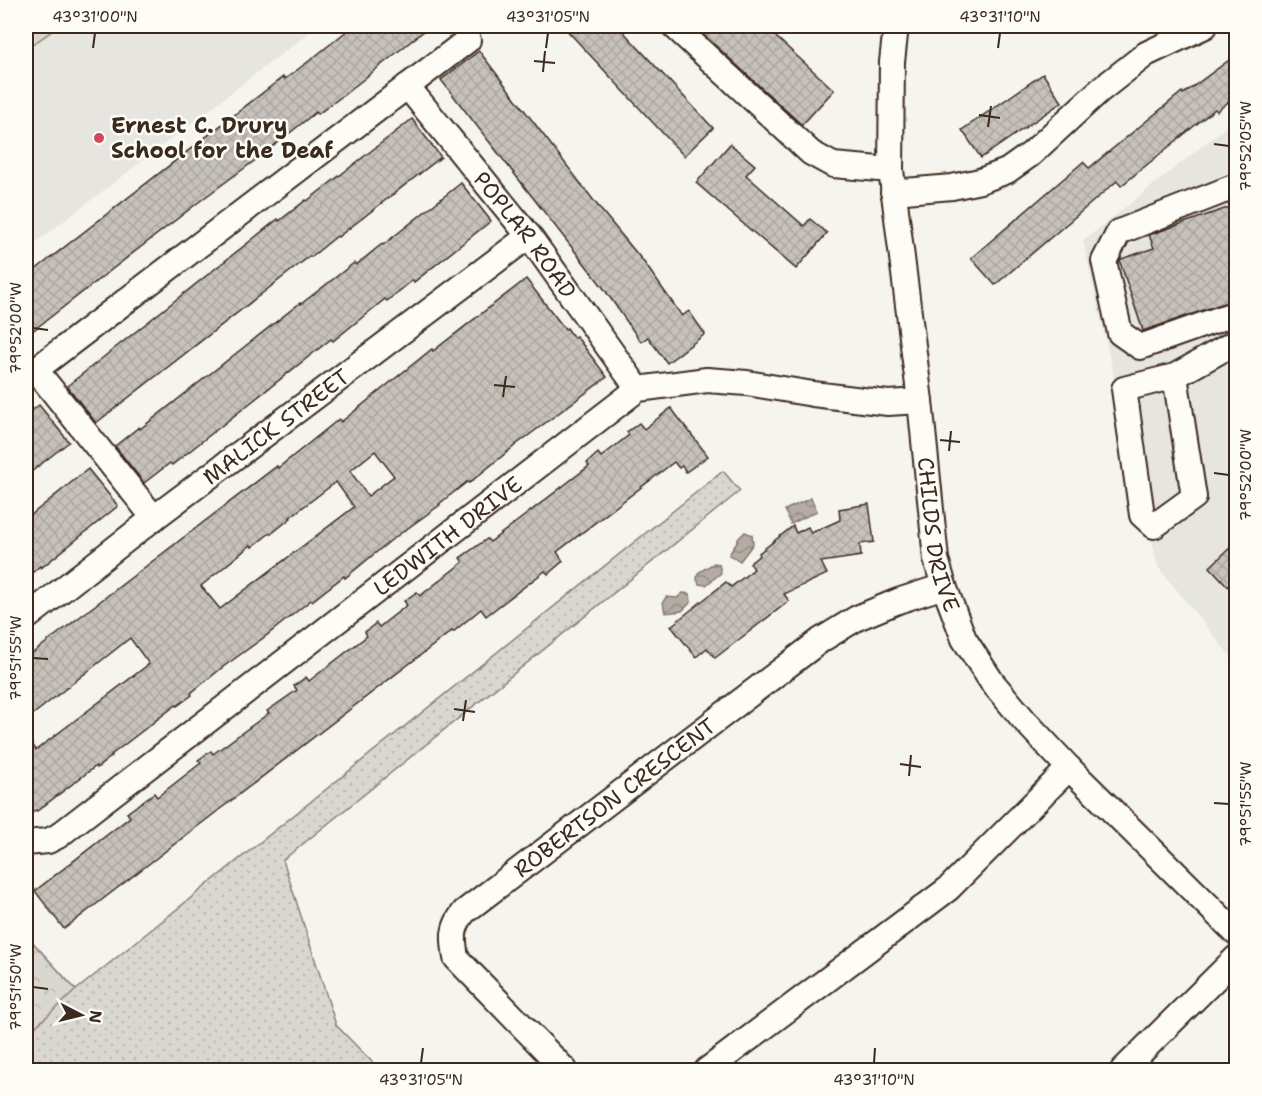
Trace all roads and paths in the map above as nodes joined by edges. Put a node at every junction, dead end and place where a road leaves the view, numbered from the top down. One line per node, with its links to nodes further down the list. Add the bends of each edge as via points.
1 (674, 26): 6 (street, via 811,153 833,165)
2 (896, 26): 6 (street, CHILDS DRIVE, via 891,62)
3 (1205, 26): 6 (street, via 1146,54 1007,171 952,187)
4 (468, 40): 5 (street)
5 (408, 86): 8 (street, POPLAR ROAD); 11 (street)
6 (892, 181): 14 (street, CHILDS DRIVE)
7 (1236, 186): 9 (street, via 1119,232 1104,261 1120,333 1140,347)
8 (529, 236): 13 (street, POPLAR ROAD); 15 (street, MALICK STREET)
9 (1236, 313)
10 (1236, 342): 12 (street)
11 (30, 373): 15 (street)
12 (1175, 376): 12 (street, via 1124,389 1142,515 1154,526 1194,497)
13 (638, 389): 14 (street, via 707,380 888,403); 19 (street, LEDWITH DRIVE, via 58,836)
14 (921, 401): 16 (street, CHILDS DRIVE, via 936,559)
15 (154, 518): 17 (street, MALICK STREET)
16 (944, 586): 18 (street, CHILDS DRIVE, via 964,639 992,682); 22 (street, ROBERTSON CRESCENT, via 857,618 821,640 475,904 455,924 456,958)
17 (26, 618)
18 (1069, 768): 20 (street, CHILDS DRIVE); 23 (street, via 948,889)
19 (26, 843)
20 (1236, 933)
21 (1236, 958): 24 (street)
22 (565, 1071)
23 (707, 1071)
24 (1123, 1071)

